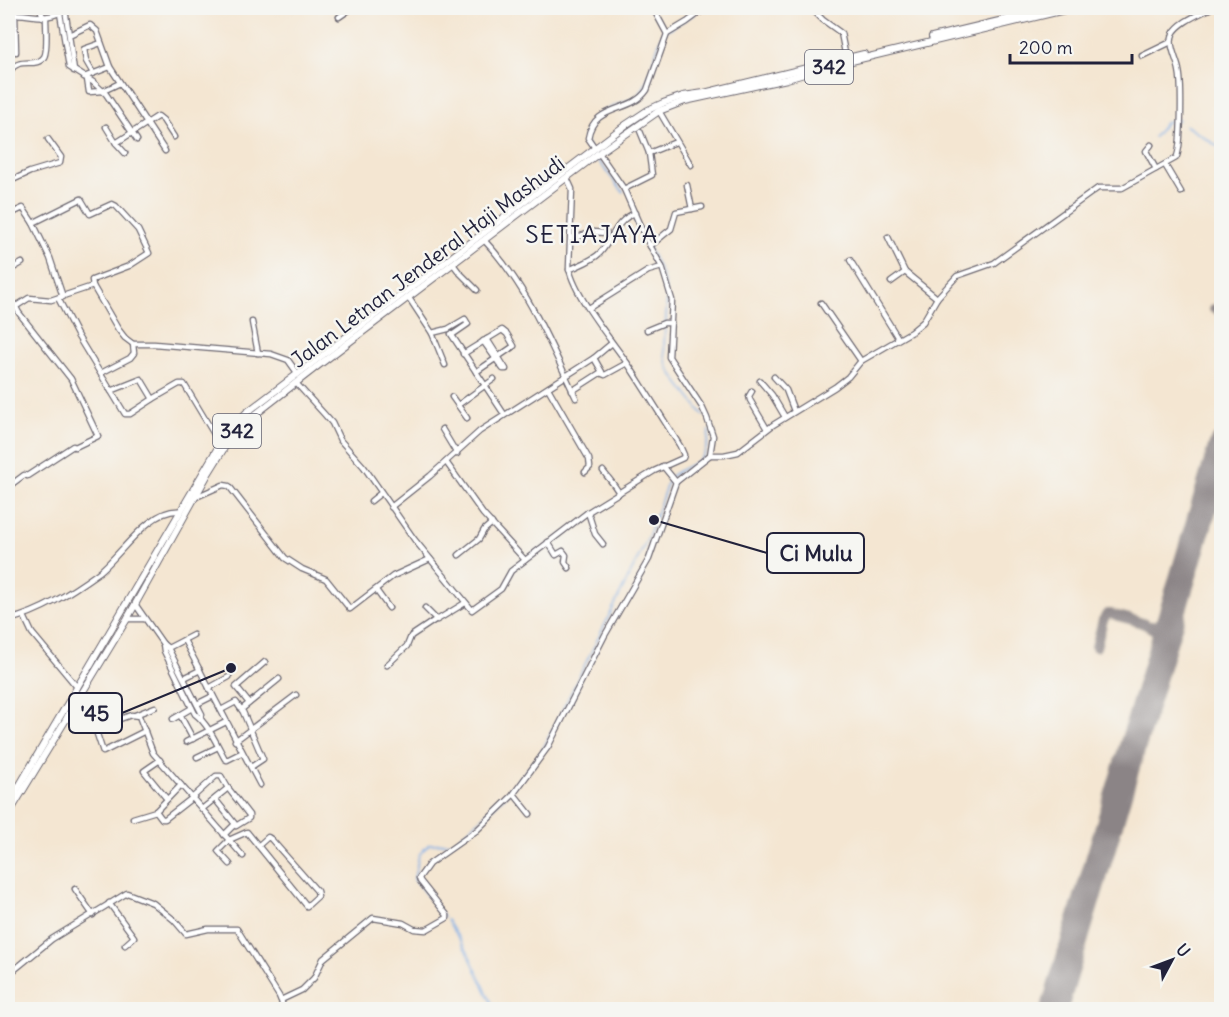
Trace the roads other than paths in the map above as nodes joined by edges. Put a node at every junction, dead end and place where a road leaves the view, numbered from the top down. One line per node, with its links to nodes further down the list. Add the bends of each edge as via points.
1 (40, 8): 13 (street)
2 (352, 8): 14 (street)
3 (653, 8): 15 (street)
4 (705, 8): 15 (street)
5 (811, 8): 22 (street, via 841,33)
6 (1053, 8): 22 (main road, Jalan Letnan Jenderal Haji Mashudi / 342)
7 (1073, 8): 23 (main road, Jalan Letnan Jenderal Haji Mashudi / 342)
8 (1211, 8): 9 (street)
9 (1203, 9): 17 (street, via 1177,29)
10 (64, 10): 13 (street); 16 (street); 18 (street)
11 (15, 14): 12 (street); 13 (street); 20 (street)
12 (8, 15)
13 (44, 17): 25 (street, via 44,58 19,63)
14 (339, 17)
15 (666, 31): 43 (street, via 645,94 595,122 588,138)
16 (69, 35): 18 (street); 19 (street, via 90,25 96,29)
17 (1172, 42): 21 (street); 48 (street, via 1180,71 1181,125 1179,154)
18 (67, 43): 27 (street, via 74,71)
19 (101, 43): 24 (street); 26 (street, via 84,49)
20 (16, 52)
21 (1142, 56)
22 (846, 58): 23 (main road, Jalan Letnan Jenderal Haji Mashudi / 342)
23 (834, 63): 30 (main road, Jalan Letnan Jenderal Haji Mashudi / 342); 35 (main road, Jalan Letnan Jenderal Haji Mashudi / 342, via 683,96 648,110)
24 (110, 67): 26 (street); 28 (street)
25 (10, 71)
26 (93, 73): 27 (street)
27 (85, 78): 29 (street); 29 (street, via 88,92)
28 (120, 83): 29 (street); 31 (street)
29 (103, 91): 34 (street)
30 (659, 111): 35 (main road, Jalan Letnan Jenderal Haji Mashudi / 342); 39 (street)
31 (146, 123): 34 (street); 36 (street, via 160,117); 42 (street)
32 (105, 127): 40 (street)
33 (640, 131): 45 (street)
34 (132, 133): 38 (street); 40 (street)
35 (617, 136): 43 (main road, Jalan Letnan Jenderal Haji Mashudi / 342)
36 (174, 137)
37 (48, 139): 51 (street, via 61,157 60,163)
38 (137, 140)
39 (676, 142): 45 (street); 47 (street)
40 (116, 143): 44 (street)
41 (1151, 145): 49 (street, via 1146,151)
42 (165, 151)
43 (596, 151): 46 (main road, Jalan Letnan Jenderal Haji Mashudi / 342); 53 (street)
44 (125, 153)
45 (649, 153): 53 (street, via 652,176)
46 (589, 156): 50 (main road, Jalan Letnan Jenderal Haji Mashudi / 342); 102 (main road, Jalan Letnan Jenderal Haji Mashudi / 342)
47 (691, 165)
48 (1165, 165): 49 (street); 54 (street)
49 (1156, 169): 78 (street, via 1122,188 1098,188 994,263 951,280)
50 (567, 178): 62 (street, via 572,189); 63 (main road, Jalan Letnan Jenderal Haji Mashudi / 342)
51 (8, 182)
52 (687, 185): 56 (street)
53 (624, 189): 57 (street)
54 (1181, 192)
55 (702, 207): 56 (street)
56 (692, 209): 64 (street, via 676,212 672,227)
57 (632, 213): 64 (street); 69 (street, via 620,223 600,253)
58 (8, 215): 59 (street, via 23,208)
59 (33, 223): 73 (street, via 81,199 90,214 112,204 117,206 138,230 149,253 129,266 92,280); 76 (street, via 50,258)
60 (606, 234): 62 (street, via 593,232)
61 (888, 237): 71 (street)
62 (571, 239): 69 (street)
63 (484, 240): 67 (main road, Jalan Letnan Jenderal Haji Mashudi / 342); 103 (street, via 507,267 537,315)
64 (651, 248): 68 (street)
65 (850, 260): 88 (street)
66 (22, 263): 70 (street)
67 (453, 264): 74 (street); 77 (main road, Jalan Letnan Jenderal Haji Mashudi / 342)
68 (661, 268): 81 (street, via 653,269); 83 (street, via 672,300)
69 (569, 270): 81 (street)
70 (8, 271)
71 (905, 272): 72 (street); 78 (street)
72 (891, 282)
73 (93, 286): 76 (street); 91 (street, via 118,329)
74 (477, 290)
75 (8, 292): 80 (street)
76 (60, 298): 80 (street, via 33,297); 101 (street)
77 (408, 298): 86 (street); 107 (main road, Jalan Letnan Jenderal Haji Mashudi / 342)
78 (937, 298): 88 (street, via 923,322)
79 (821, 303): 96 (street)
80 (15, 307): 132 (street, via 71,379 98,436 73,446)
81 (590, 308): 90 (street)
82 (252, 322): 92 (street)
83 (668, 323): 85 (street); 126 (street, via 669,357 707,418 713,436)
84 (448, 329): 86 (street); 87 (street); 87 (street, via 465,319 468,322)
85 (647, 330)
86 (432, 333): 98 (street)
87 (452, 335): 93 (street)
88 (898, 338): 96 (street)
89 (485, 340): 93 (street); 94 (street); 94 (street, via 503,330 514,344)
90 (612, 343): 95 (street); 97 (street)
91 (133, 344): 92 (street); 101 (street, via 130,357)
92 (258, 353): 102 (street, via 284,358)
93 (463, 354): 99 (street)
94 (497, 358): 99 (street)
95 (594, 358): 100 (street); 103 (street)
96 (861, 361): 118 (street, via 835,387)
97 (627, 363): 100 (street, via 605,375); 128 (street, via 684,454)
98 (445, 365)
99 (476, 372): 108 (street)
100 (602, 372): 111 (street)
101 (101, 373): 110 (street)
102 (298, 374): 116 (main road, Jalan Letnan Jenderal Haji Mashudi / 342)
103 (564, 376): 109 (street); 111 (street)
104 (774, 377): 118 (street, via 786,390)
105 (494, 379): 108 (street)
106 (760, 381): 120 (street)
107 (296, 383): 116 (main road, Jalan Letnan Jenderal Haji Mashudi / 342); 134 (street, via 332,423 337,436)
108 (485, 386): 117 (street); 119 (street)
109 (548, 388): 119 (street); 129 (street, via 589,459 590,467)
110 (111, 391): 115 (street, via 141,379); 115 (street, via 126,415)
111 (572, 391): 114 (street)
112 (752, 391): 123 (street, via 750,400)
113 (452, 397): 117 (street)
114 (576, 398)
115 (153, 399): 124 (street, via 184,384)
116 (270, 399): 124 (main road, Jalan Letnan Jenderal Haji Mashudi / 342, via 240,419); 135 (main road, Jalan Letnan Jenderal Haji Mashudi / 342, via 231,437)
117 (458, 405): 121 (street)
118 (794, 411): 120 (street)
119 (504, 414): 125 (street)
120 (785, 417): 123 (street)
121 (467, 418)
122 (442, 429): 125 (street)
123 (767, 429): 126 (street, via 738,452)
124 (220, 444): 138 (main road, Jalan Letnan Jenderal Haji Mashudi / 342)
125 (457, 454): 127 (street)
126 (710, 455): 131 (street)
127 (446, 462): 137 (street); 140 (street)
128 (665, 469): 131 (street); 133 (street)
129 (585, 471)
130 (603, 471): 133 (street)
131 (676, 482): 197 (street, via 649,559 551,742)
132 (8, 487)
133 (619, 493): 139 (street)
134 (381, 494): 136 (street); 137 (street)
135 (196, 497): 147 (street, via 229,486 285,558 326,579 349,608); 149 (main road, Jalan Letnan Jenderal Haji Mashudi / 342)
136 (371, 501)
137 (391, 507): 144 (street)
138 (181, 511): 152 (street, via 156,519 131,538 99,572); 166 (main road, Jalan Letnan Jenderal Haji Mashudi / 342)
139 (588, 512): 141 (street); 142 (street)
140 (492, 523): 143 (street, via 480,539); 145 (street)
141 (548, 542): 145 (street); 146 (street, via 556,555 563,551)
142 (603, 544)
143 (459, 555)
144 (430, 559): 147 (street, via 401,572); 148 (street)
145 (525, 560): 148 (street, via 509,573 501,589 477,608 471,609)
146 (569, 568)
147 (376, 590): 150 (street)
148 (465, 603): 156 (street)
149 (135, 604): 153 (main road, Jalan Letnan Jenderal Haji Mashudi / 342); 154 (street)
150 (389, 608)
151 (425, 608): 156 (street)
152 (24, 616): 155 (street); 166 (street, via 28,628)
153 (127, 619): 154 (street); 178 (main road, Jalan Letnan Jenderal Haji Mashudi / 342)
154 (144, 619): 159 (street)
155 (8, 620)
156 (435, 620): 161 (street, via 411,636 407,646)
157 (193, 635): 158 (street)
158 (184, 640): 159 (street); 162 (street)
159 (166, 646): 164 (street); 173 (street, via 164,651)
160 (265, 662): 170 (street, via 236,687)
161 (387, 665)
162 (200, 670): 164 (street); 167 (street)
163 (229, 677): 167 (street)
164 (184, 678): 171 (street)
165 (279, 679): 170 (street)
166 (77, 687): 201 (main road, Jalan Letnan Jenderal Haji Mashudi / 342)
167 (209, 688): 169 (street)
168 (296, 695): 184 (street)
169 (213, 696): 171 (street); 175 (street)
170 (249, 703): 174 (street)
171 (198, 704): 180 (street)
172 (155, 707): 176 (street)
173 (192, 708): 177 (street); 180 (street)
174 (242, 709): 175 (street, via 236,702); 184 (street)
175 (220, 710): 181 (street)
176 (135, 715): 182 (street); 185 (street)
177 (180, 715): 179 (street); 186 (street)
178 (67, 716): 182 (street); 205 (main road, Jalan Letnan Jenderal Haji Mashudi / 342)
179 (173, 718)
180 (201, 718): 183 (street)
181 (226, 722): 183 (street); 187 (street)
182 (95, 728): 185 (street, via 103,752)
183 (210, 730): 186 (street); 189 (street)
184 (252, 730): 187 (street); 193 (street, via 263,759)
185 (145, 731): 192 (street, via 153,753)
186 (193, 739): 188 (street)
187 (235, 741): 190 (street)
188 (186, 742)
189 (218, 747): 190 (street, via 226,760); 191 (street)
190 (242, 753): 193 (street)
191 (197, 757)
192 (160, 760): 194 (street); 199 (street, via 144,771)
193 (250, 767): 195 (street)
194 (181, 785): 198 (street); 199 (street)
195 (260, 785)
196 (228, 788): 198 (street, via 221,776 216,776); 200 (street); 207 (street, via 249,816)
197 (514, 794): 204 (street); 218 (street, via 476,831 429,864 419,878 447,915 445,920 426,930 373,918 325,957 302,990)
198 (192, 798): 202 (street); 203 (street, via 165,819)
199 (167, 799): 203 (street)
200 (215, 799): 202 (street); 207 (street)
201 (8, 805)
202 (202, 809): 208 (street)
203 (156, 811): 206 (street)
204 (530, 814)
205 (8, 816)
206 (133, 818)
207 (236, 826): 208 (street)
208 (224, 835): 209 (street)
209 (229, 840): 210 (street, via 247,832); 211 (street); 212 (street, via 218,851)
210 (258, 846): 210 (street, via 308,906 318,896 317,891 271,839 268,837)
211 (243, 856)
212 (230, 864)
213 (75, 889): 215 (street)
214 (110, 903): 215 (street); 216 (street, via 134,937); 218 (street, via 125,893 153,903 186,934 237,929)
215 (93, 915): 217 (street, via 52,939)
216 (125, 945)
217 (8, 975)
218 (281, 1000): 219 (street)
219 (280, 1010)

